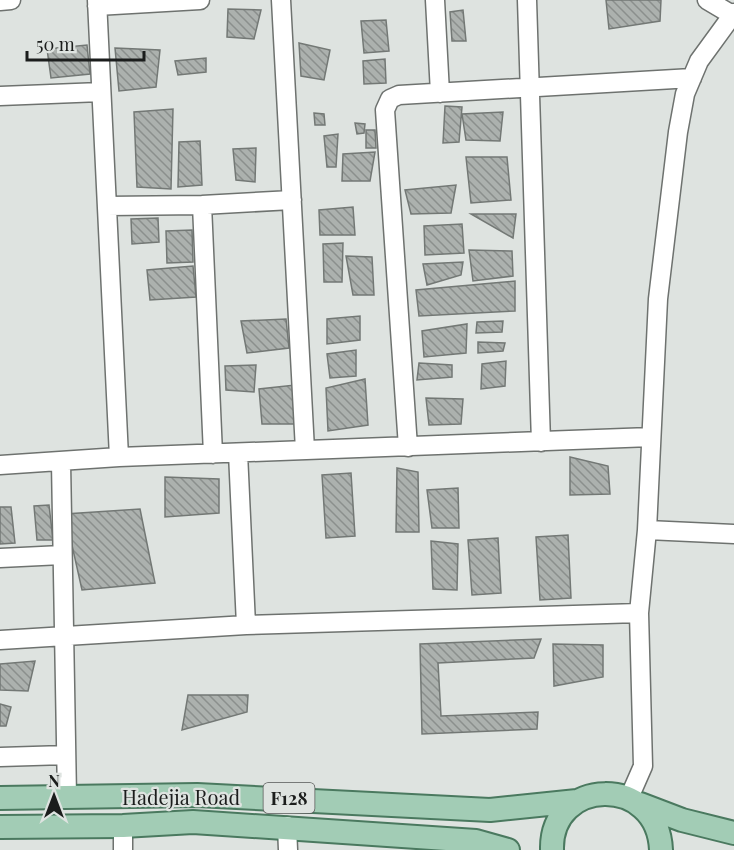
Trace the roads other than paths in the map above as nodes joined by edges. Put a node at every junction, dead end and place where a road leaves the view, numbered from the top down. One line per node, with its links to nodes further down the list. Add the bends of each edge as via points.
1 (11, 0): 7 (street)
2 (200, 0): 8 (street)
3 (280, 0): 15 (street)
4 (435, 0): 13 (street)
5 (527, 0): 11 (street)
6 (707, 0): 9 (street)
7 (0, 1)
8 (97, 3): 12 (street)
9 (733, 15): 10 (street, via 699,61)
10 (692, 78): 11 (street); 18 (street, via 678,132 658,298)
11 (529, 87): 13 (street); 19 (street)
12 (101, 92): 14 (street); 17 (street)
13 (440, 93): 20 (street, via 399,95 390,99 386,110)
14 (0, 96)
15 (292, 200): 16 (street); 21 (street)
16 (202, 205): 17 (street); 23 (street)
17 (107, 206): 24 (street)
18 (651, 437): 19 (street); 27 (street)
19 (541, 442): 20 (street)
20 (408, 447): 21 (street)
21 (306, 450): 22 (street)
22 (238, 453): 23 (street); 32 (street)
23 (213, 454): 24 (street)
24 (119, 458): 25 (street)
25 (62, 462): 26 (street); 29 (street)
26 (0, 465)
27 (647, 530): 28 (street); 31 (street)
28 (734, 534)
29 (62, 555): 30 (street); 33 (street)
30 (0, 558)
31 (639, 613): 32 (street); 40 (street, via 643,766)
32 (246, 625): 33 (street)
33 (63, 635): 34 (street); 35 (street)
34 (0, 640)
35 (66, 755): 36 (street); 37 (street)
36 (0, 757)
37 (67, 797): 38 (main road, Hadejia Road / F128); 39 (main road, Hadejia Road / F128, via 198,795 490,810)
38 (0, 798)
39 (577, 801): 40 (main road, F128, via 603,794); 49 (main road, via 556,826)
40 (634, 801): 44 (main road, F128, via 682,820); 50 (main road, via 651,816)
41 (0, 826): 42 (main road, Hadejia Road / F128)
42 (123, 826): 43 (main road, Hadejia Road / F128, via 193,822); 46 (street)
43 (287, 826): 45 (main road, Hadejia Road / F128); 47 (street)
44 (734, 833)
45 (477, 846): 48 (main road, Hadejia Road / F128)
46 (123, 850)
47 (288, 850)
48 (508, 850)
49 (552, 850)
50 (661, 850)

